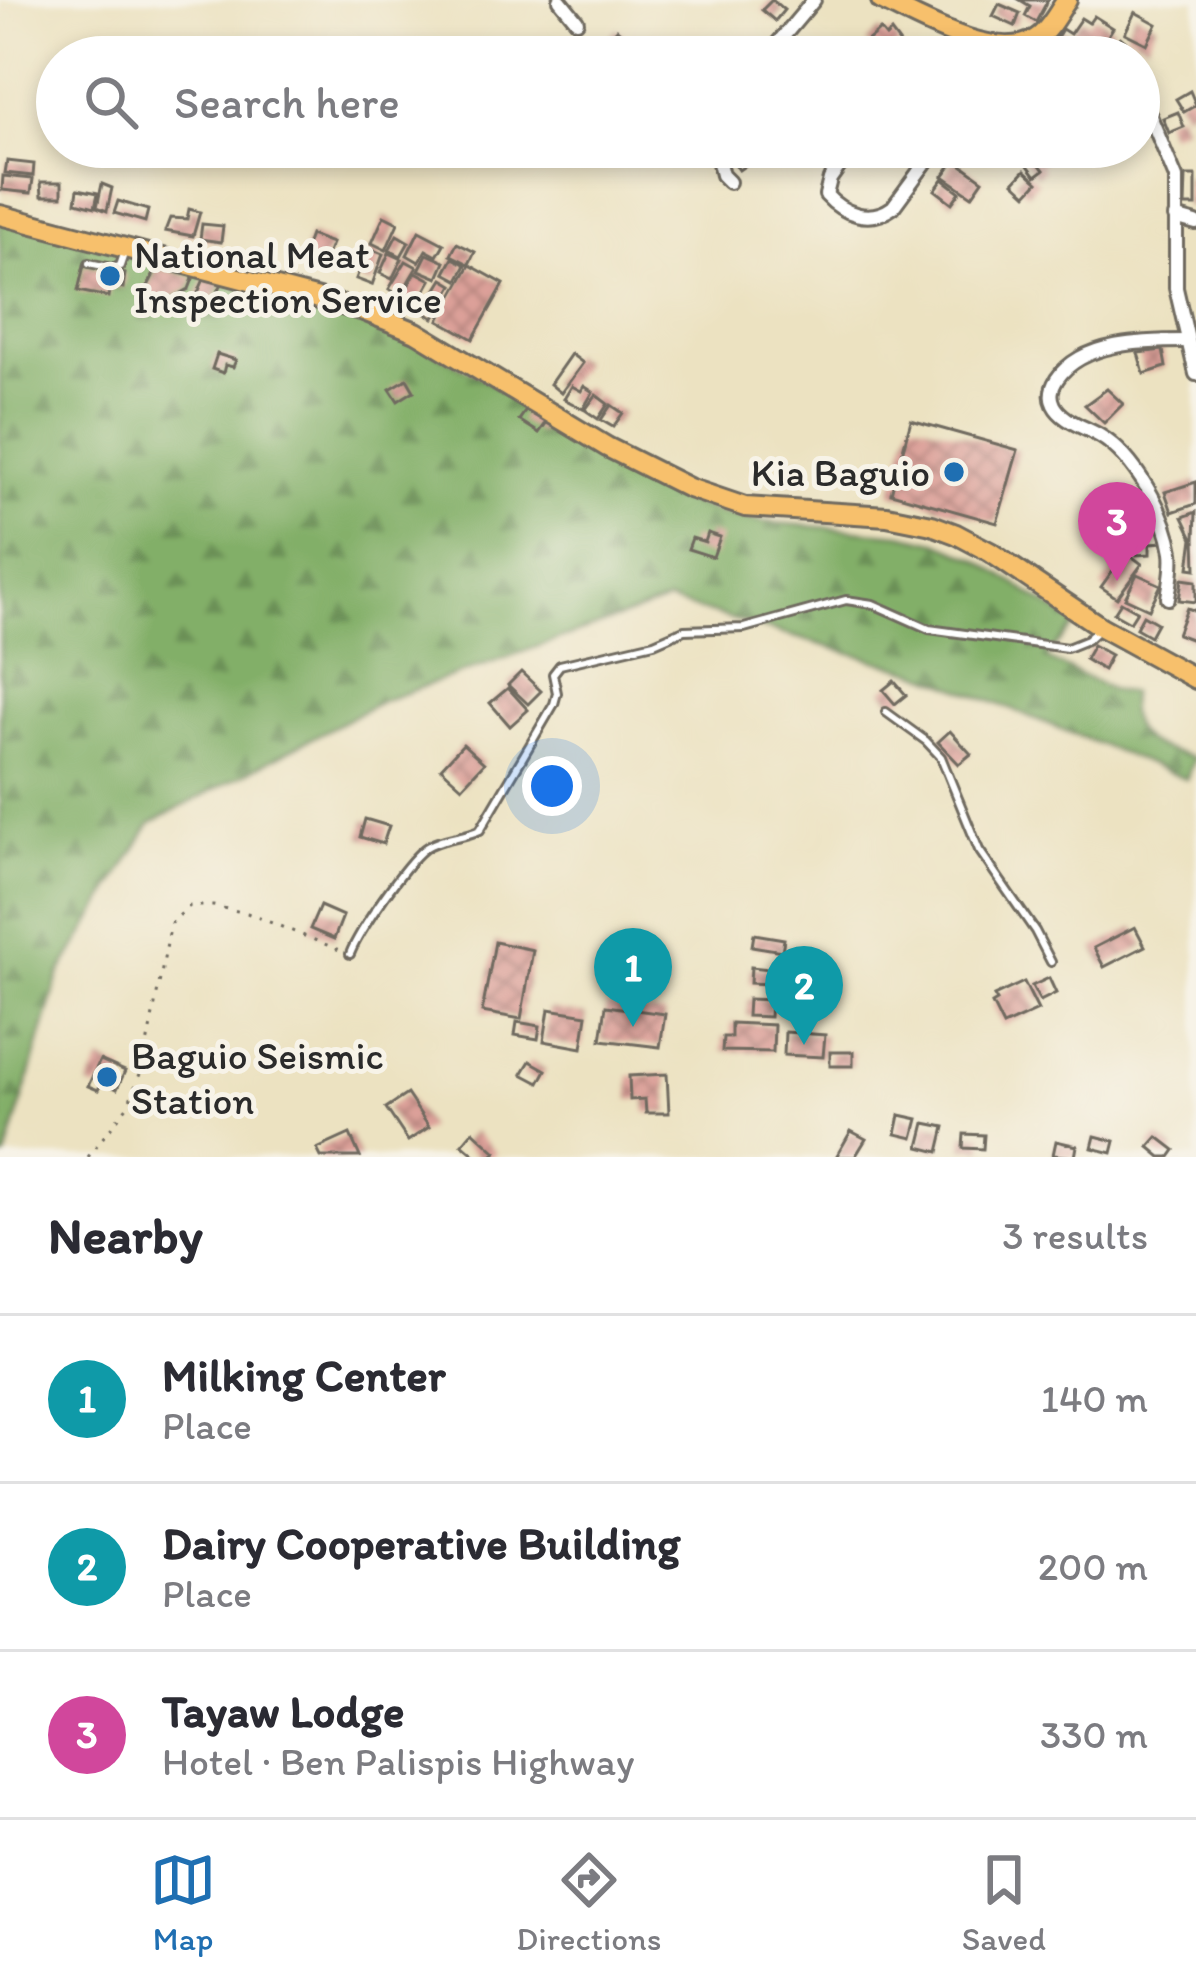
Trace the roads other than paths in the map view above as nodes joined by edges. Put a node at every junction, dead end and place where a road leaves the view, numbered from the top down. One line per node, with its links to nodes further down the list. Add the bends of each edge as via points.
1 (560, 0): 5 (street)
2 (814, 0): 6 (street)
3 (881, 0): 7 (main road)
4 (1067, 0): 8 (main road)
5 (577, 21)
6 (784, 36)
7 (957, 36)
8 (1039, 36)
9 (1160, 140): 15 (street, via 1176,178)
10 (720, 168): 13 (street)
11 (838, 168): 12 (street, via 826,195 836,207 873,216 885,214)
12 (921, 168)
13 (729, 182)
14 (0, 214): 17 (main road)
15 (1175, 217): 16 (street); 19 (street)
16 (1196, 223)
17 (127, 248): 18 (lane, via 120,266); 22 (main road, via 322,298 416,332 607,447 718,499 887,516 956,534)
18 (88, 263)
19 (1186, 341): 20 (street); 21 (street, via 1094,352 1063,371 1051,394 1056,410 1106,440 1147,489 1172,554)
20 (1196, 374)
21 (1168, 598)
22 (1101, 627): 23 (main road); 25 (lane, via 1067,649 929,629 846,600 744,628 684,630 560,665 554,704 480,830 422,850)
23 (1196, 679)
24 (886, 712): 26 (lane, via 941,757 980,850)
25 (350, 954)
26 (1051, 962)

